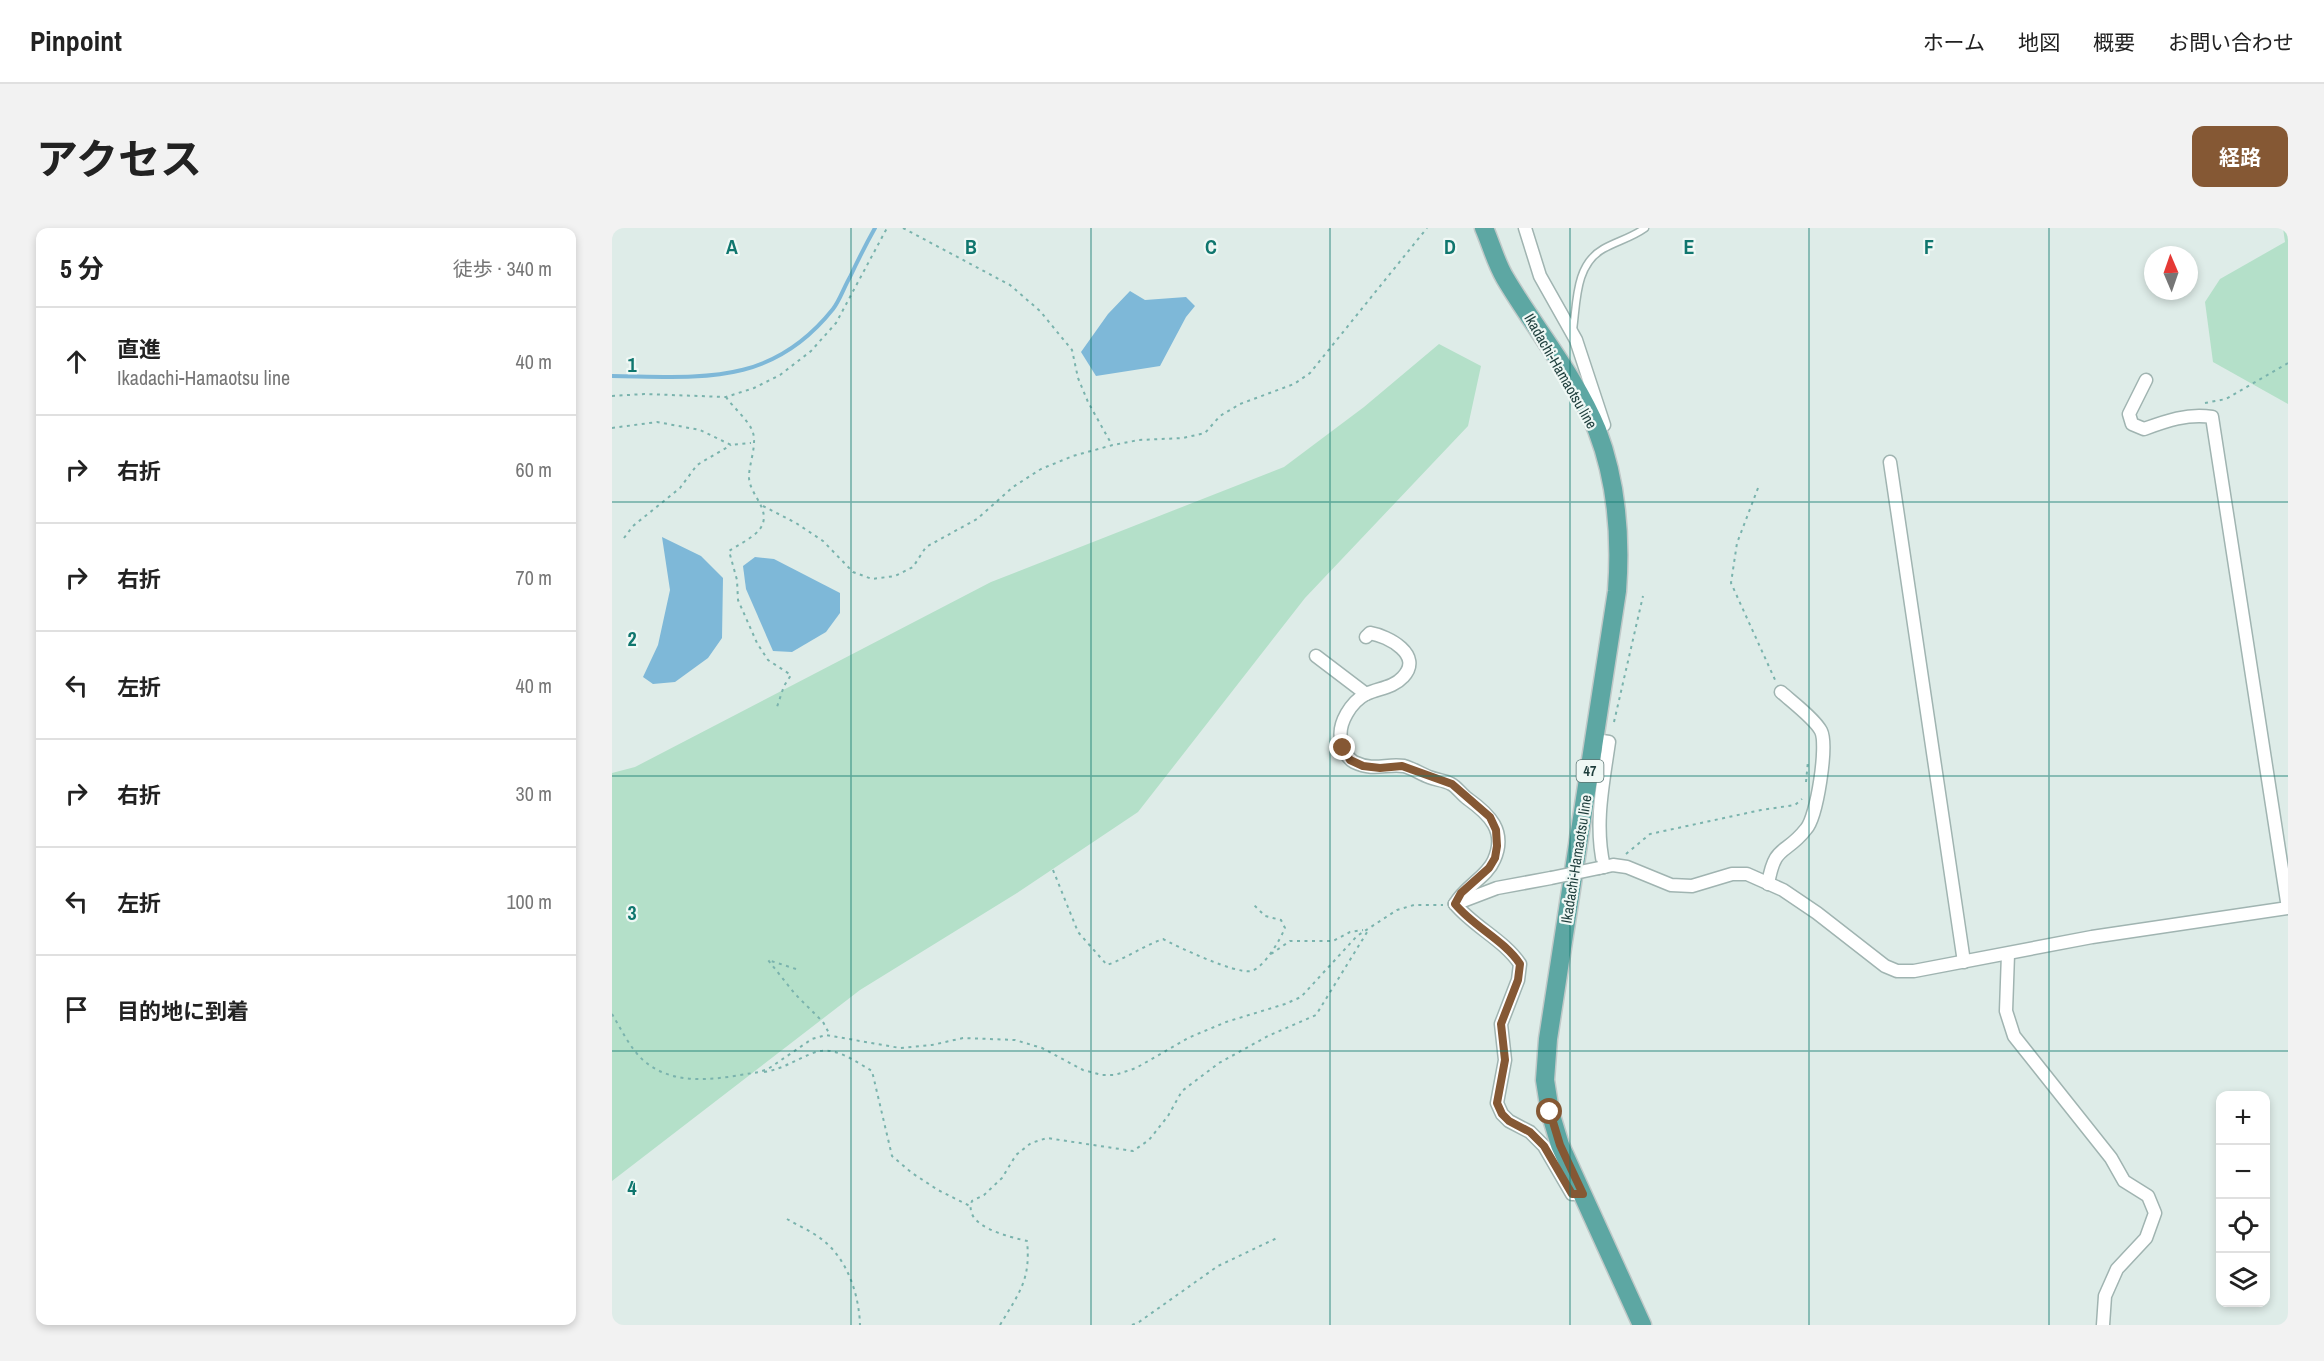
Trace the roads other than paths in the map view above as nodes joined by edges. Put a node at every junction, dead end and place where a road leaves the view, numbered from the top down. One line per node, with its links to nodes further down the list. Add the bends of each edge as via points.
1 (1484, 228): 6 (main road, Ikadachi-Hamaotsu line / 47, via 1504,276)
2 (1525, 228): 4 (street, via 1540,276)
3 (1645, 228): 4 (lane, via 1587,262 1578,288)
4 (1573, 334): 6 (street, via 1604,425)
5 (2146, 380): 16 (street, via 2129,414 2132,424 2144,429 2170,420 2212,417 2288,908 2092,937)
6 (1596, 429): 12 (main road, Ikadachi-Hamaotsu line / 47, via 1617,507 1620,558)
7 (1890, 462): 17 (street)
8 (1366, 637): 11 (street, via 1370,633 1384,636 1402,647 1409,659 1408,670 1401,679)
9 (1316, 656): 11 (street)
10 (1781, 692): 14 (street, via 1821,729 1825,743 1816,809 1803,833 1779,851 1771,864)
11 (1366, 694): 15 (street, via 1343,719 1341,741 1350,760 1380,768 1402,766 1452,784 1482,808 1496,830 1495,858)
12 (1602, 741): 13 (street, via 1599,844); 18 (main road, Ikadachi-Hamaotsu line / 47, via 1548,1039 1545,1080 1560,1145)
13 (1605, 867): 14 (street, via 1627,867 1671,885 1692,886 1732,874 1747,874); 15 (street, bridge, via 1497,888)
14 (1768, 884): 17 (street, via 1783,890 1897,971)
15 (1455, 904): 18 (street, via 1466,918 1514,954 1520,964 1501,1024 1505,1060 1497,1103 1509,1121 1530,1132 1544,1146 1572,1194)
16 (2008, 954): 17 (street); 20 (street, via 2006,1011 2014,1036 2111,1158 2124,1180 2148,1196 2155,1214 2146,1238 2117,1269 2105,1296)
17 (1964, 962)
18 (1583, 1194): 19 (main road, Ikadachi-Hamaotsu line / 47)
19 (1642, 1325)
20 (2103, 1325)

